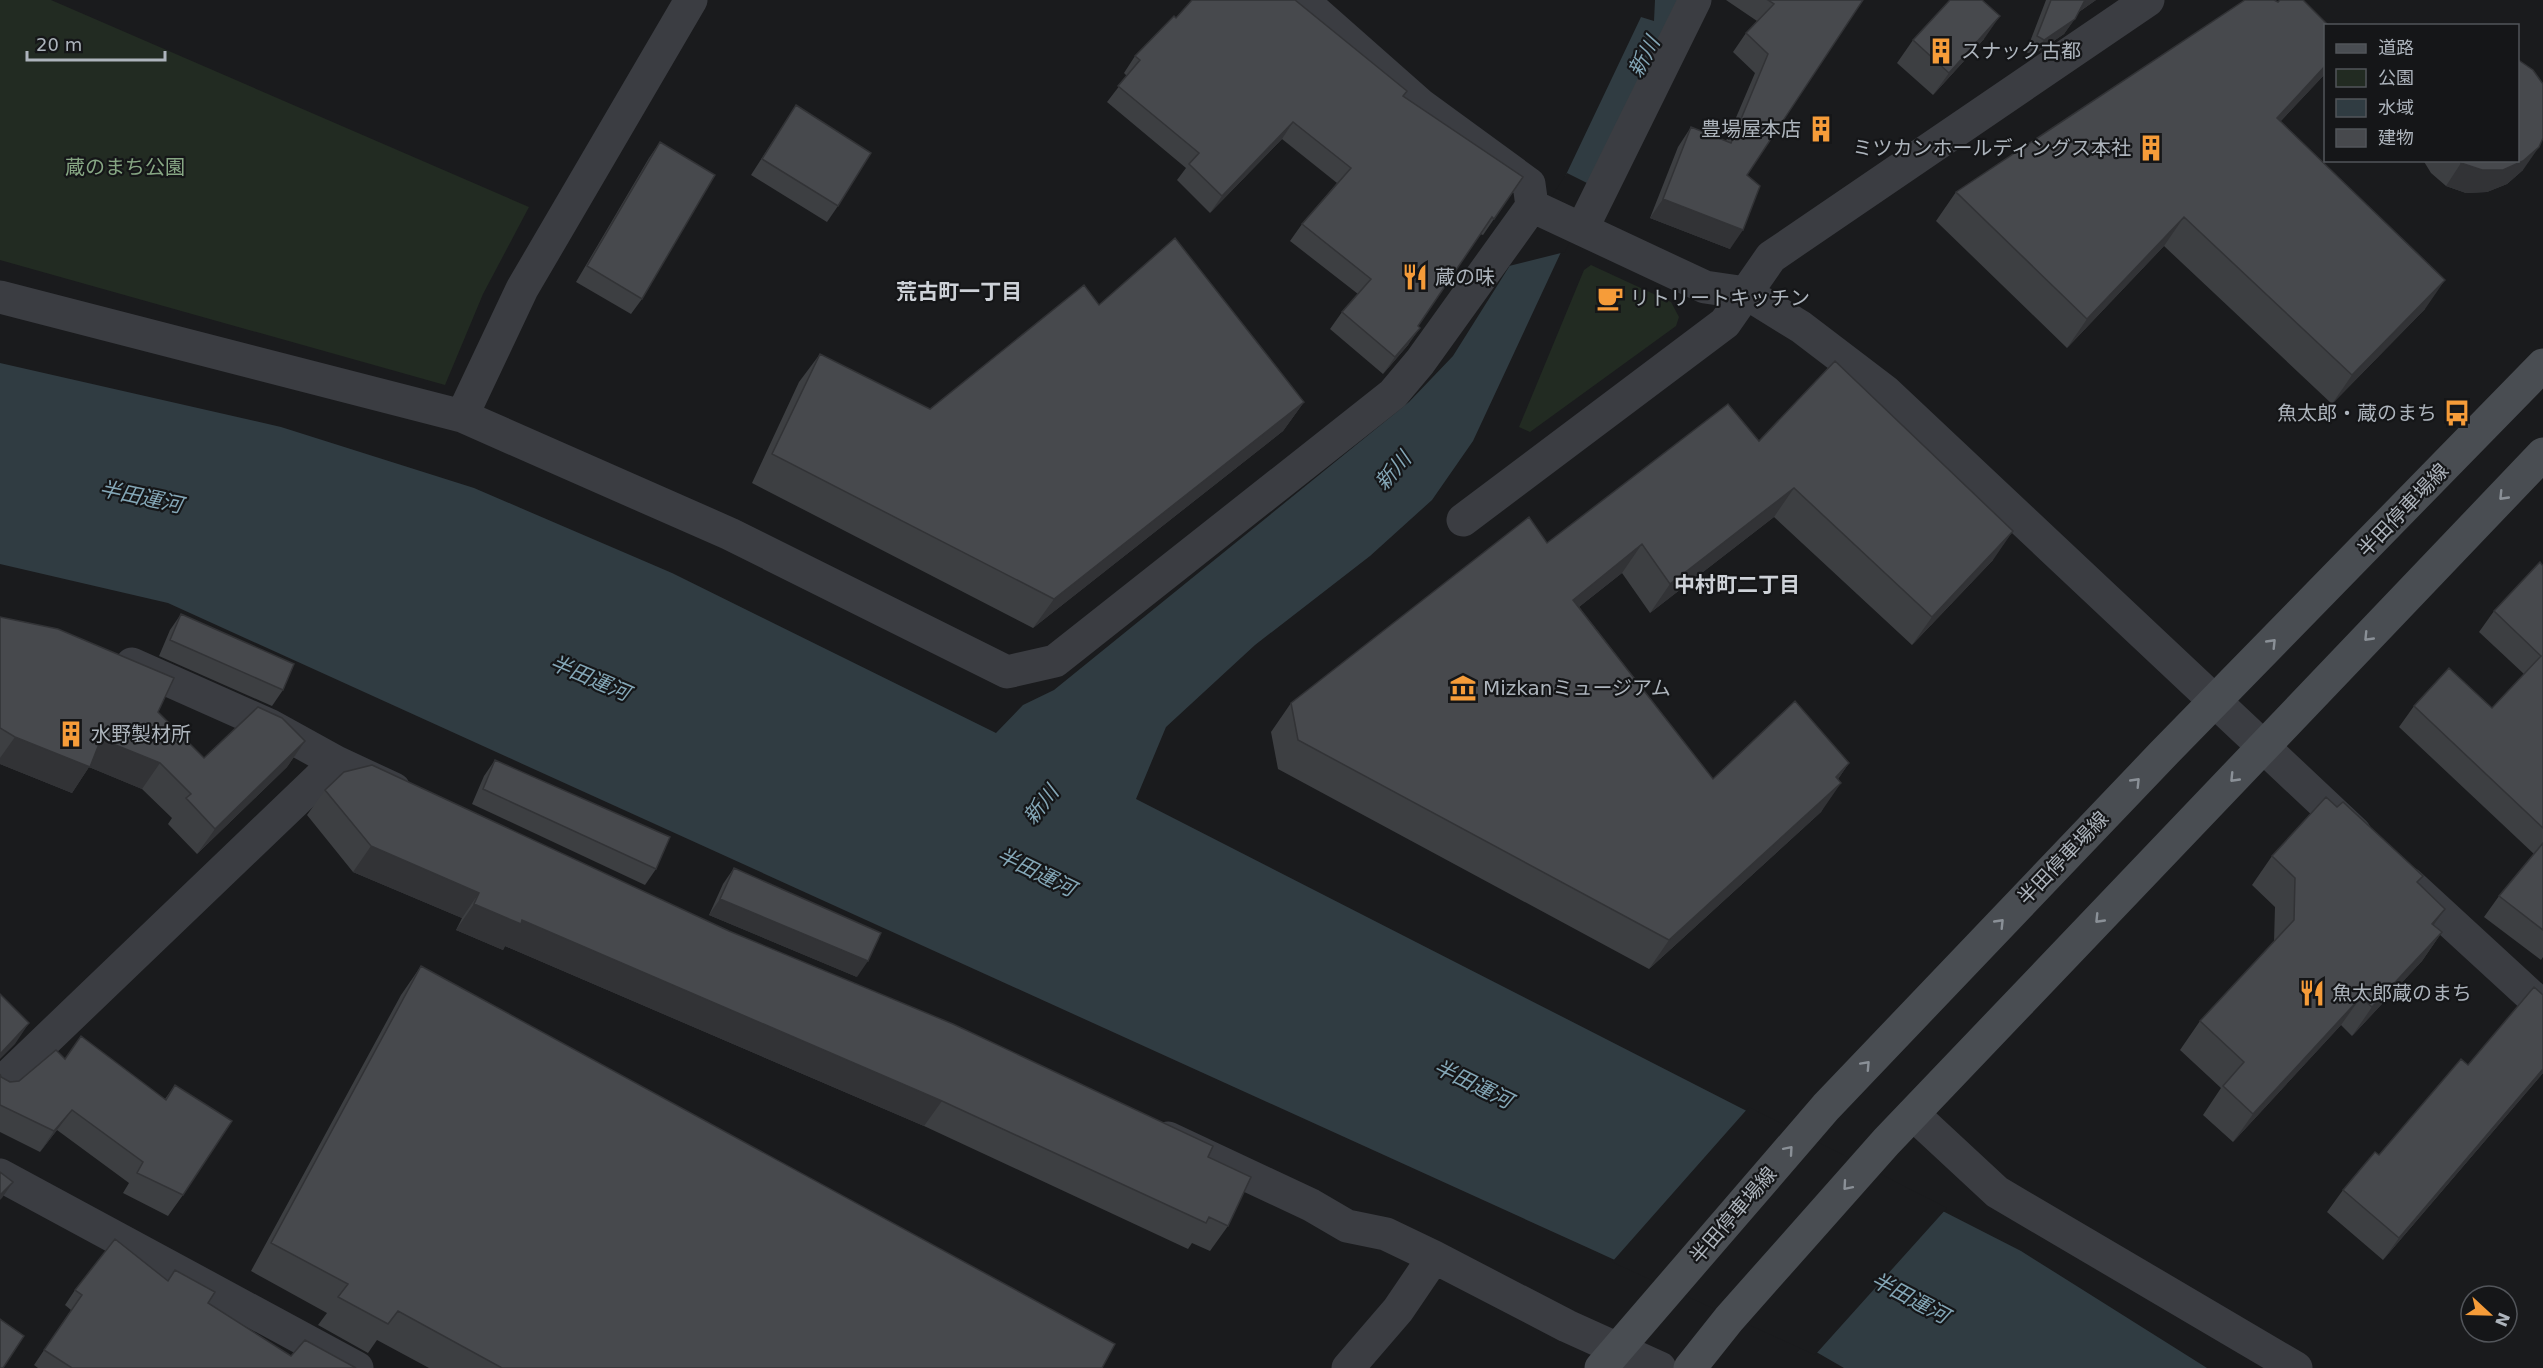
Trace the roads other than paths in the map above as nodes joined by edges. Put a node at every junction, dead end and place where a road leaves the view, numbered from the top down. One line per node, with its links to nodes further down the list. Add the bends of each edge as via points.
1 (690, 0): 10 (street, via 522,289)
2 (1302, 0): 5 (street, via 1421,105 1529,184)
3 (1695, 0): 6 (street)
4 (2148, 0): 7 (street, via 1771,257)
5 (1536, 207): 6 (street); 10 (street, via 1393,394 1055,661 1007,672 730,534)
6 (1581, 228): 7 (street, via 1705,287)
7 (1746, 293): 12 (street, via 1725,323); 14 (street, via 1801,327 1885,391)
8 (0, 297): 10 (street)
9 (2543, 365): 14 (main road, 半田停車場線, one-way to 9)
10 (462, 416)
11 (2543, 454): 15 (main road, one-way to 15)
12 (1463, 520)
13 (108, 653): 16 (street, via 269,724)
14 (2214, 702): 15 (street); 24 (main road, 半田停車場線, one-way to 14, via 1826,1107)
15 (2263, 747): 18 (street); 20 (main road, one-way to 20)
16 (336, 762): 17 (street); 19 (street)
17 (421, 802)
18 (2543, 1007)
19 (0, 1084)
20 (1913, 1114): 28 (main road, one-way to 28, via 1729,1319); 29 (street, via 1997,1192)
21 (1138, 1124): 23 (street, via 1311,1205 1347,1226 1386,1234)
22 (0, 1175): 25 (street)
23 (1434, 1257): 24 (street, via 1567,1326); 26 (street, via 1398,1310)
24 (1610, 1358): 27 (street)
25 (357, 1368)
26 (1348, 1368)
27 (1660, 1368)
28 (1690, 1368)
29 (2296, 1368)

